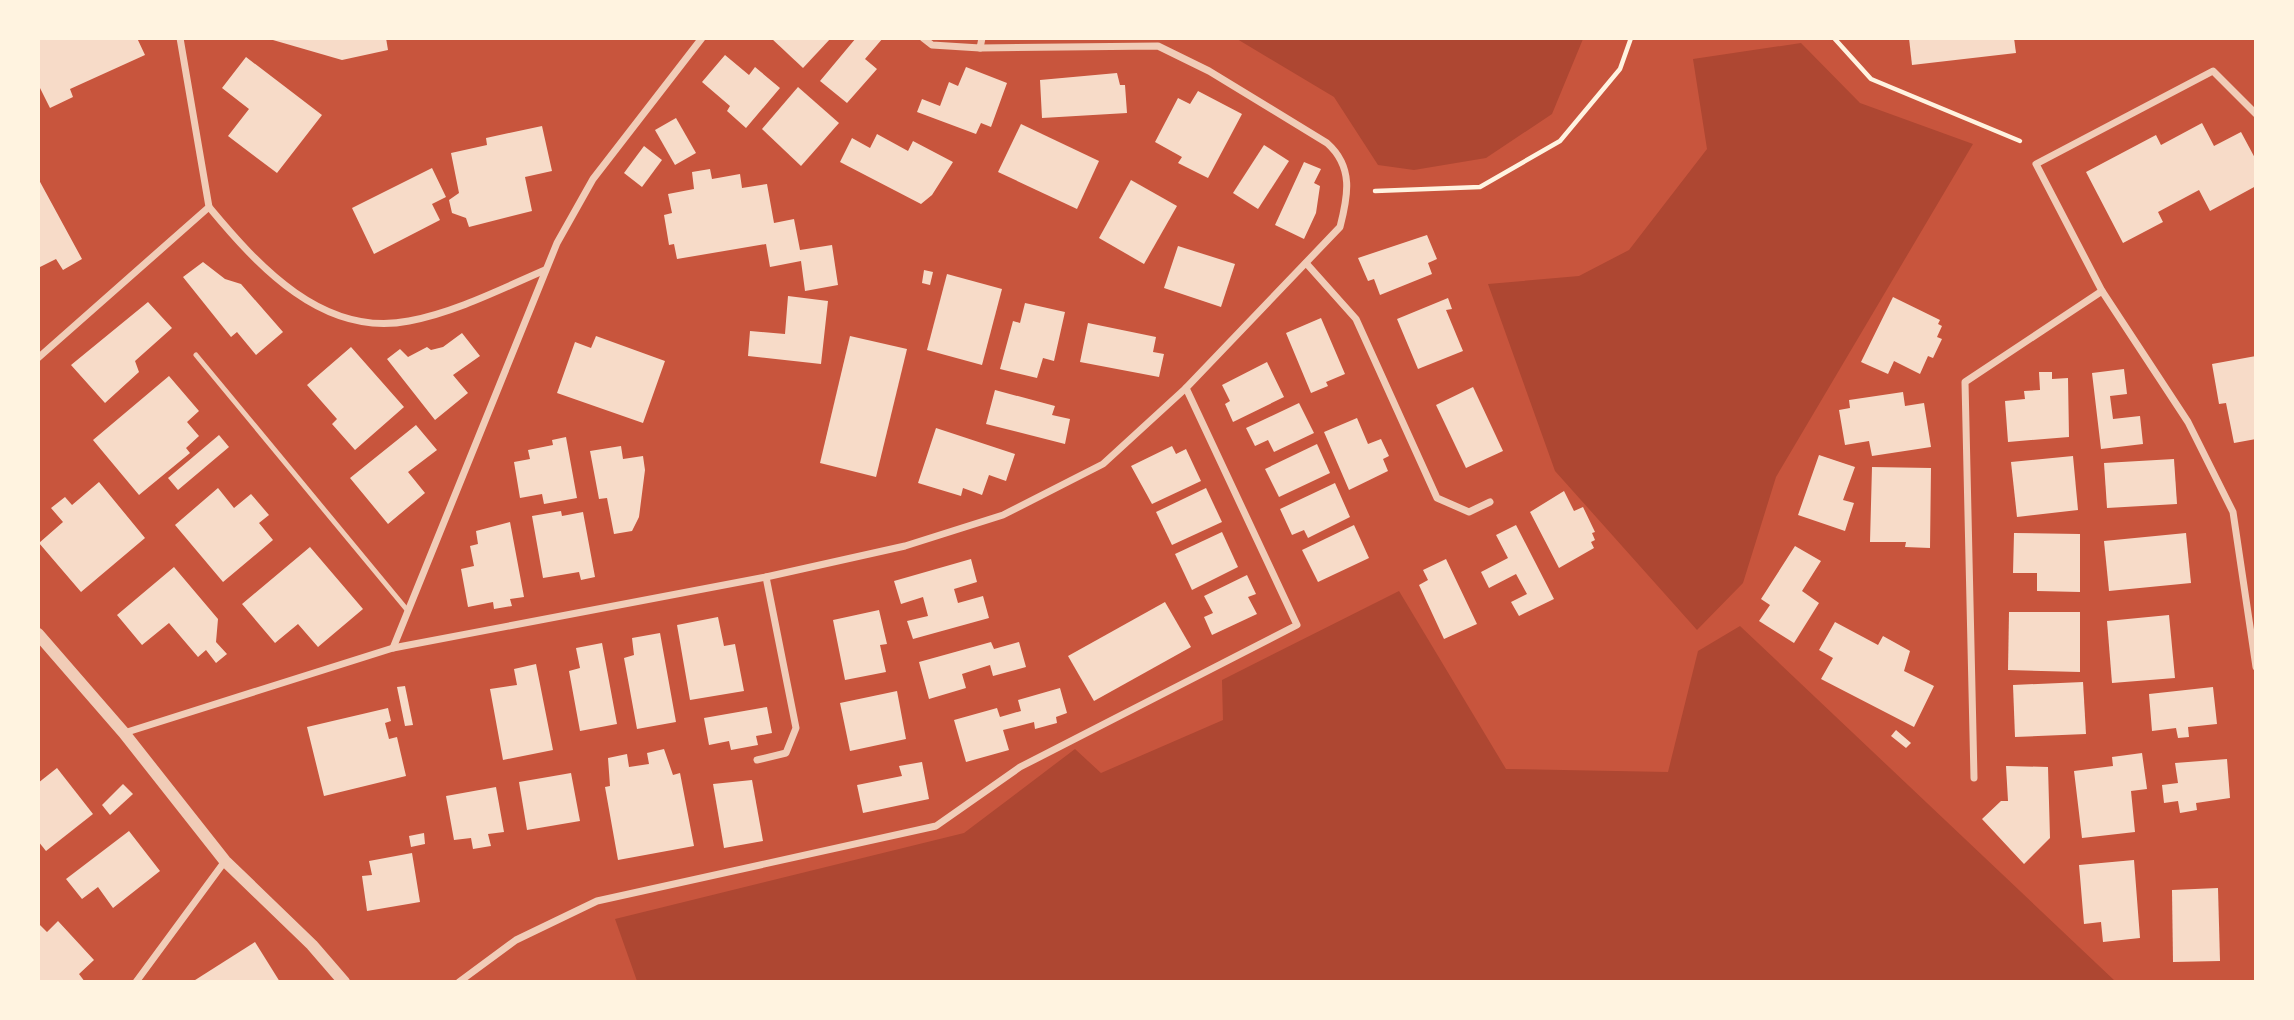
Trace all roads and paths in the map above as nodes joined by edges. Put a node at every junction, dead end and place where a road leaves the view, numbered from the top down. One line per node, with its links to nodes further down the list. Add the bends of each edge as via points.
1 (180, 38): 11 (street)
2 (702, 38): 13 (street, via 593,179)
3 (923, 38): 7 (street, via 932,45)
4 (982, 38): 7 (street)
5 (1631, 38): 10 (path, via 1620,69 1560,141 1480,187)
6 (1834, 38): 9 (path, via 1871,79 2020,141)
7 (980, 48): 10 (street, via 1158,46 1209,71 1326,143 1339,154)
8 (2256, 114): 9 (street, via 2213,71)
9 (2036, 164): 14 (street)
10 (1349, 192): 12 (street, via 1340,227)
11 (209, 207): 13 (street, via 247,252 307,301 375,323 408,321 463,305); 16 (street)
12 (1306, 263): 17 (street); 18 (street, via 1356,319 1437,498 1469,512)
13 (545, 270): 20 (street)
14 (2102, 291): 23 (street, via 2188,422 2233,512); 26 (street, via 1965,382)
15 (196, 355): 20 (lane)
16 (38, 358)
17 (1186, 388): 19 (street, via 1103,464 1003,515 905,546); 30 (street, via 1297,625 1020,766 936,826 597,901 516,940)
18 (1490, 502)
19 (766, 577): 22 (street); 25 (street, via 796,728 786,753)
20 (408, 611): 22 (street)
21 (38, 634): 24 (street)
22 (393, 648): 24 (street)
23 (2256, 667)
24 (124, 733): 27 (street)
25 (757, 760)
26 (1974, 778)
27 (225, 861): 28 (street); 29 (street, via 312,944)
28 (136, 982)
29 (344, 982)
30 (459, 982)

